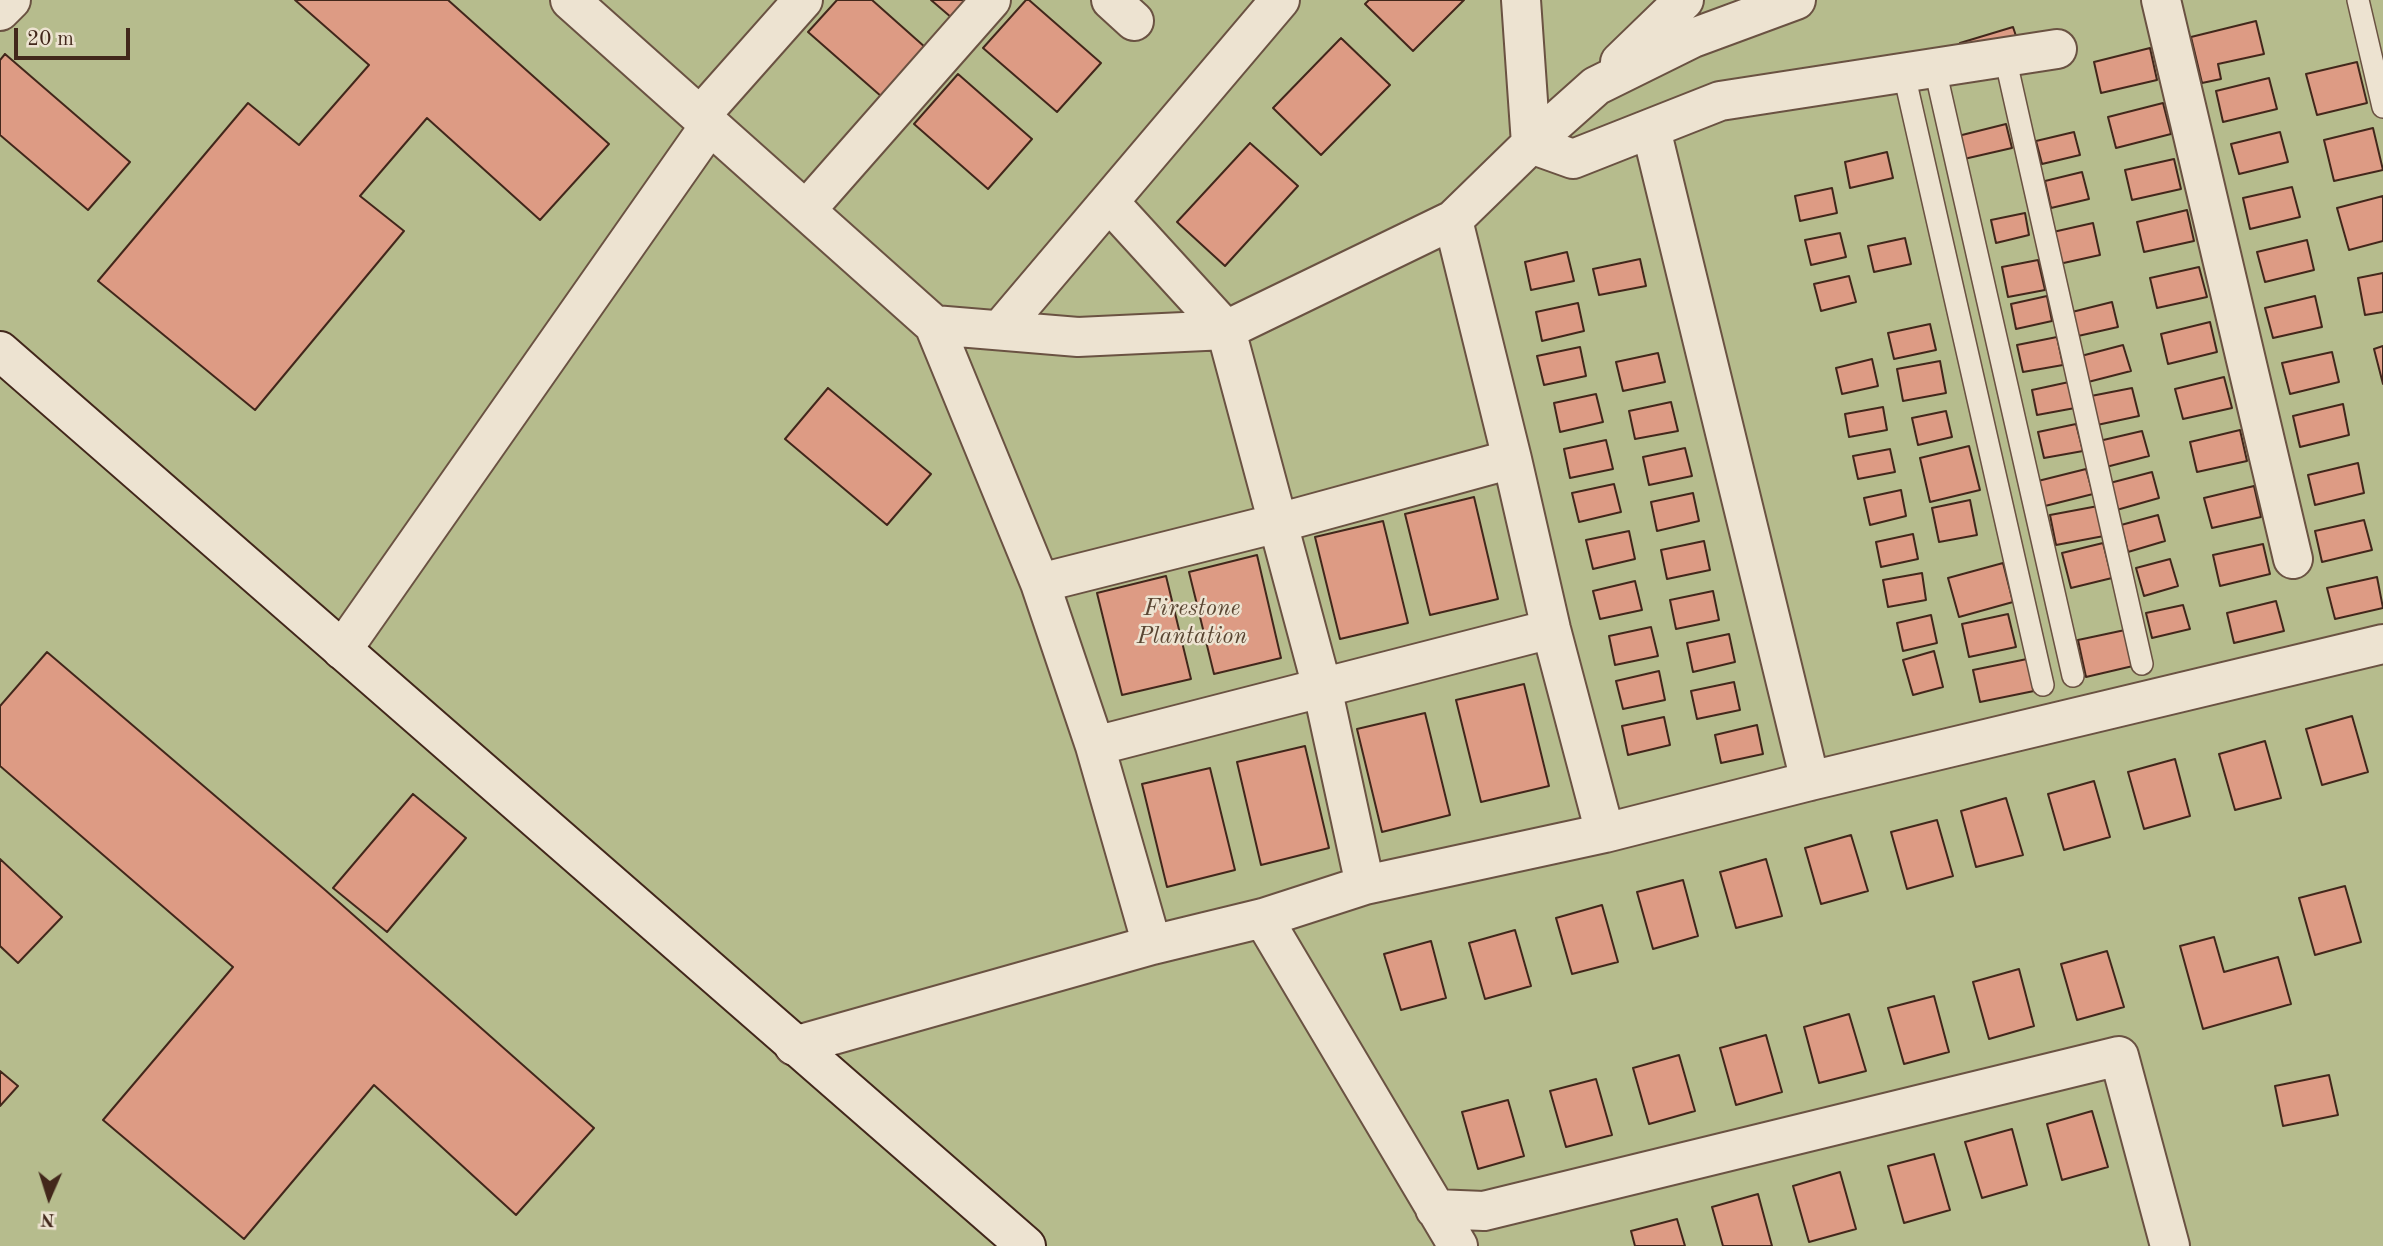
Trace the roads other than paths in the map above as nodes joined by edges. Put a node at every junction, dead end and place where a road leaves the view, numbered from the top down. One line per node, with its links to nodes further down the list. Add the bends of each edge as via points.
1 (11, 0): 11 (street)
2 (570, 0): 17 (street)
3 (803, 0): 17 (street)
4 (991, 0): 21 (street)
5 (1280, 0): 20 (street)
6 (1521, 0): 19 (street)
7 (1684, 0): 15 (street)
8 (1796, 0): 15 (street, via 1693,38)
9 (2161, 0): 29 (street)
10 (2358, 0): 16 (lane)
11 (0, 10)
12 (2057, 49): 13 (street)
13 (2005, 57): 14 (street); 34 (lane)
14 (1920, 71): 18 (street, via 1720,102); 35 (lane); 36 (lane)
15 (1596, 86): 19 (street)
16 (2383, 107)
17 (705, 121): 21 (street); 33 (street)
18 (1651, 129): 19 (street, via 1573,159); 39 (street)
19 (1531, 144): 22 (street)
20 (1109, 202): 24 (street); 25 (street)
21 (806, 210): 23 (street)
22 (1453, 220): 25 (street); 27 (street)
23 (934, 326): 24 (street); 30 (street)
24 (1000, 330): 25 (street, via 1079,337)
25 (1226, 330): 28 (street)
26 (0, 351): 33 (street)
27 (1512, 459): 28 (street); 31 (street)
28 (1278, 523): 30 (street); 37 (street)
29 (2293, 559)
30 (1041, 583): 38 (street)
31 (1551, 629): 37 (street); 40 (street)
32 (2383, 644): 39 (street)
33 (342, 650): 44 (street)
34 (2142, 664)
35 (2073, 676)
36 (2043, 685)
37 (1322, 687): 38 (street); 41 (street)
38 (1095, 746): 43 (street)
39 (1810, 781): 40 (street)
40 (1605, 833): 41 (street)
41 (1365, 885): 42 (street)
42 (1263, 918): 43 (street); 45 (street)
43 (1152, 945): 44 (street)
44 (794, 1046): 46 (street)
45 (1435, 1209): 47 (street); 48 (street, via 1484,1211 2119,1056)
46 (1026, 1246)
47 (1458, 1246)
48 (2169, 1246)

